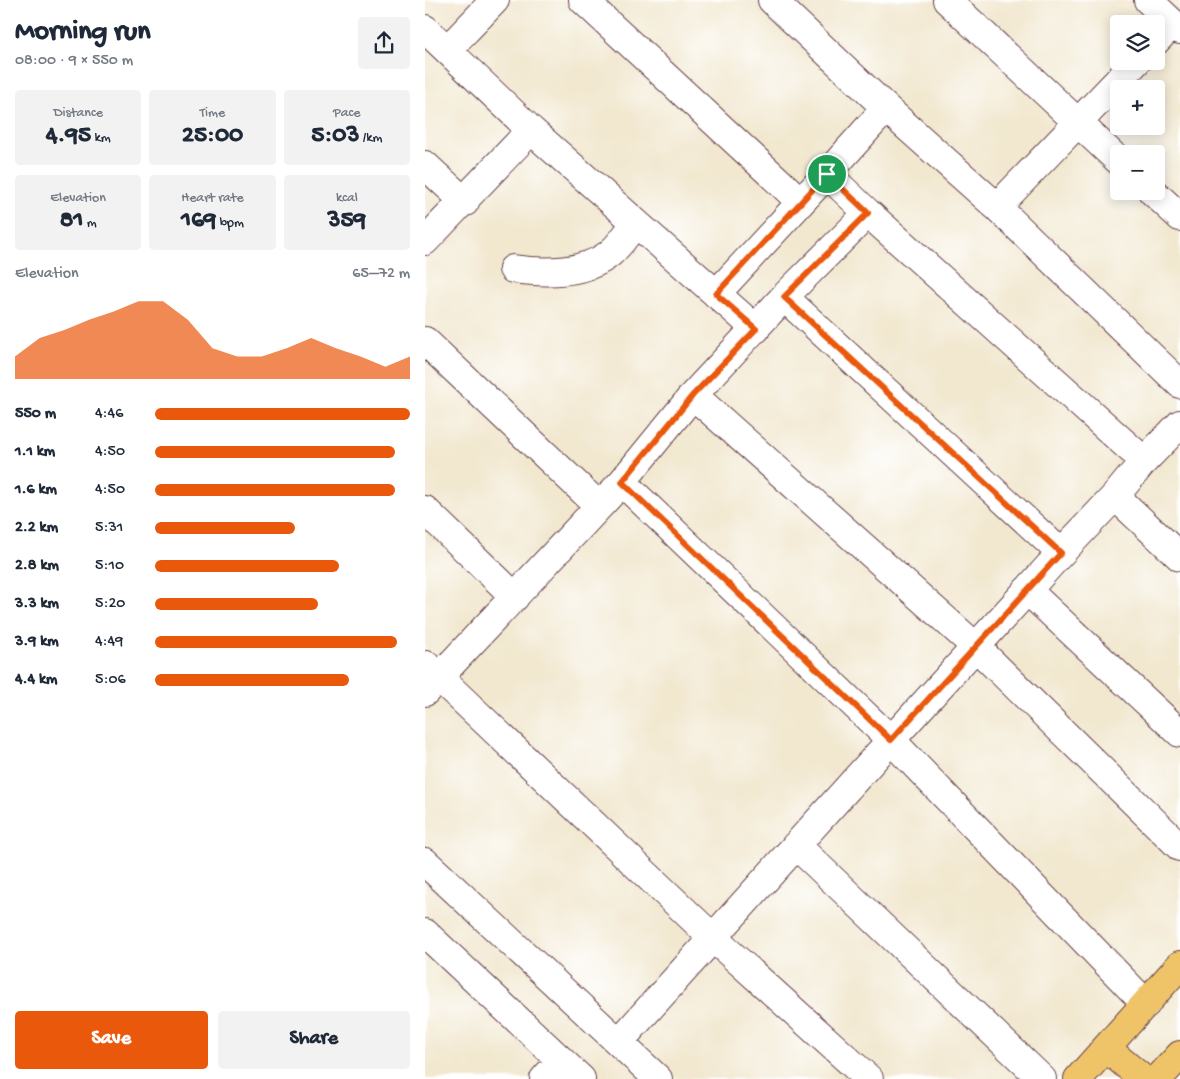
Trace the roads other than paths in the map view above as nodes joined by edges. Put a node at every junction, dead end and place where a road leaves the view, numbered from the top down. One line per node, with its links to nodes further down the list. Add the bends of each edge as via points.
1 (495, 0): 8 (street)
2 (583, 0): 18 (street)
3 (772, 0): 10 (street)
4 (947, 0): 11 (street)
5 (1148, 0): 7 (street)
6 (425, 29): 8 (street)
7 (1170, 31)
8 (448, 49): 12 (street)
9 (1129, 70): 11 (street)
10 (886, 108): 15 (street); 19 (street)
11 (1079, 124): 13 (street); 19 (street)
12 (531, 130): 17 (street); 22 (street)
13 (1110, 152)
14 (425, 165): 17 (street)
15 (827, 174): 18 (street); 20 (street)
16 (1162, 200): 21 (street)
17 (465, 202): 23 (street)
18 (801, 202): 25 (street)
19 (997, 207): 29 (street)
20 (868, 213): 26 (street); 32 (street)
21 (1180, 217)
22 (636, 223): 24 (street, via 608,255 590,265 538,272); 25 (street)
23 (425, 241)
24 (513, 269)
25 (716, 294): 27 (street)
26 (784, 297): 27 (street); 37 (street)
27 (756, 329): 30 (street)
28 (425, 341): 35 (street)
29 (1180, 384)
30 (693, 395): 33 (street); 41 (street)
31 (1180, 424): 32 (street)
32 (1144, 461): 34 (street)
33 (622, 482): 35 (street); 44 (street)
34 (1115, 496): 37 (street); 38 (street)
35 (599, 506): 40 (street)
36 (425, 510): 40 (street)
37 (1061, 553): 39 (street)
38 (1180, 557)
39 (1027, 590): 41 (street); 43 (street)
40 (515, 596): 42 (street)
41 (976, 646): 44 (street); 46 (street)
42 (430, 678): 49 (street)
43 (1180, 733)
44 (891, 740): 45 (street); 51 (street)
45 (796, 845): 49 (street); 59 (street)
46 (1180, 847)
47 (425, 862): 52 (street)
48 (425, 933): 55 (street)
49 (713, 937): 52 (street); 58 (street)
50 (1180, 965): 51 (main road)
51 (1146, 1004): 53 (main road)
52 (619, 1042): 57 (street)
53 (1106, 1048): 60 (main road); 61 (main road)
54 (1180, 1055): 62 (main road)
55 (553, 1070): 56 (street)
56 (581, 1079)
57 (658, 1079)
58 (869, 1079)
59 (1042, 1079)
60 (1078, 1079)
61 (1143, 1079)
62 (1157, 1079)

